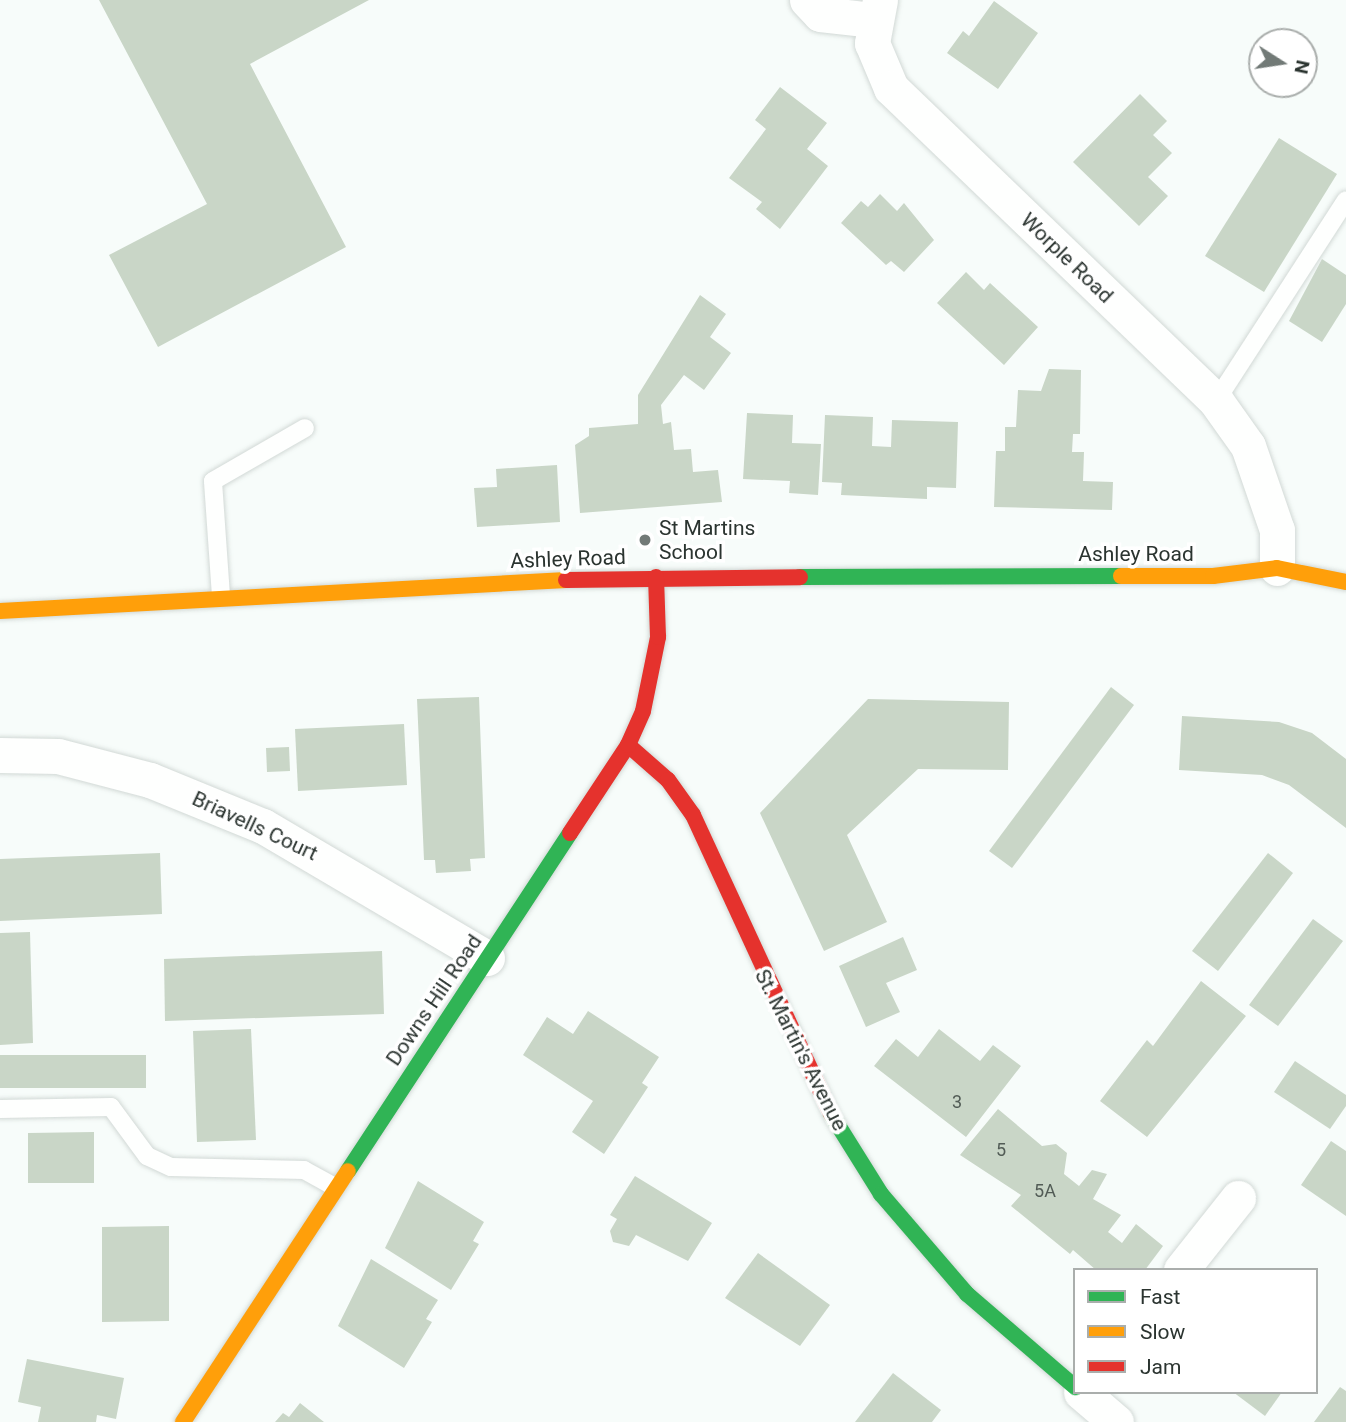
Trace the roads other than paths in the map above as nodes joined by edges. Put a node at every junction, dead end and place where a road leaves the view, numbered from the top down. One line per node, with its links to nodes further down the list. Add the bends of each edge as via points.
1 (807, 0): 2 (street, Worple Road, via 820,14)
2 (876, 10): 4 (street, Worple Road, via 872,43 891,88)
3 (1346, 200): 4 (lane)
4 (1216, 401): 6 (street, Worple Road, via 1248,446 1266,489 1277,530)
5 (305, 428): 9 (lane, via 213,481)
6 (1276, 568): 7 (street, Ashley Road, via 1213,576); 8 (street, Ashley Road)
7 (656, 578): 9 (street, Ashley Road); 11 (street, Downs Hill Road, via 658,637 643,711)
8 (1346, 582)
9 (221, 596): 10 (street, Ashley Road)
10 (0, 611)
11 (628, 745): 13 (street, Downs Hill Road); 18 (street, St. Martin's Avenue, via 668,780 693,816 819,1095 881,1194 967,1294)
12 (0, 755): 13 (street, Briavells Court, via 58,756 150,780 263,827)
13 (487, 958): 15 (street, Downs Hill Road)
14 (0, 1109): 15 (lane, via 111,1107 147,1156 171,1167 304,1170)
15 (335, 1187): 20 (street, Downs Hill Road)
16 (1238, 1198): 17 (street)
17 (1183, 1268)
18 (1073, 1384)
19 (1084, 1394): 21 (street, St. Martin's Avenue)
20 (183, 1422)
21 (1116, 1422)

